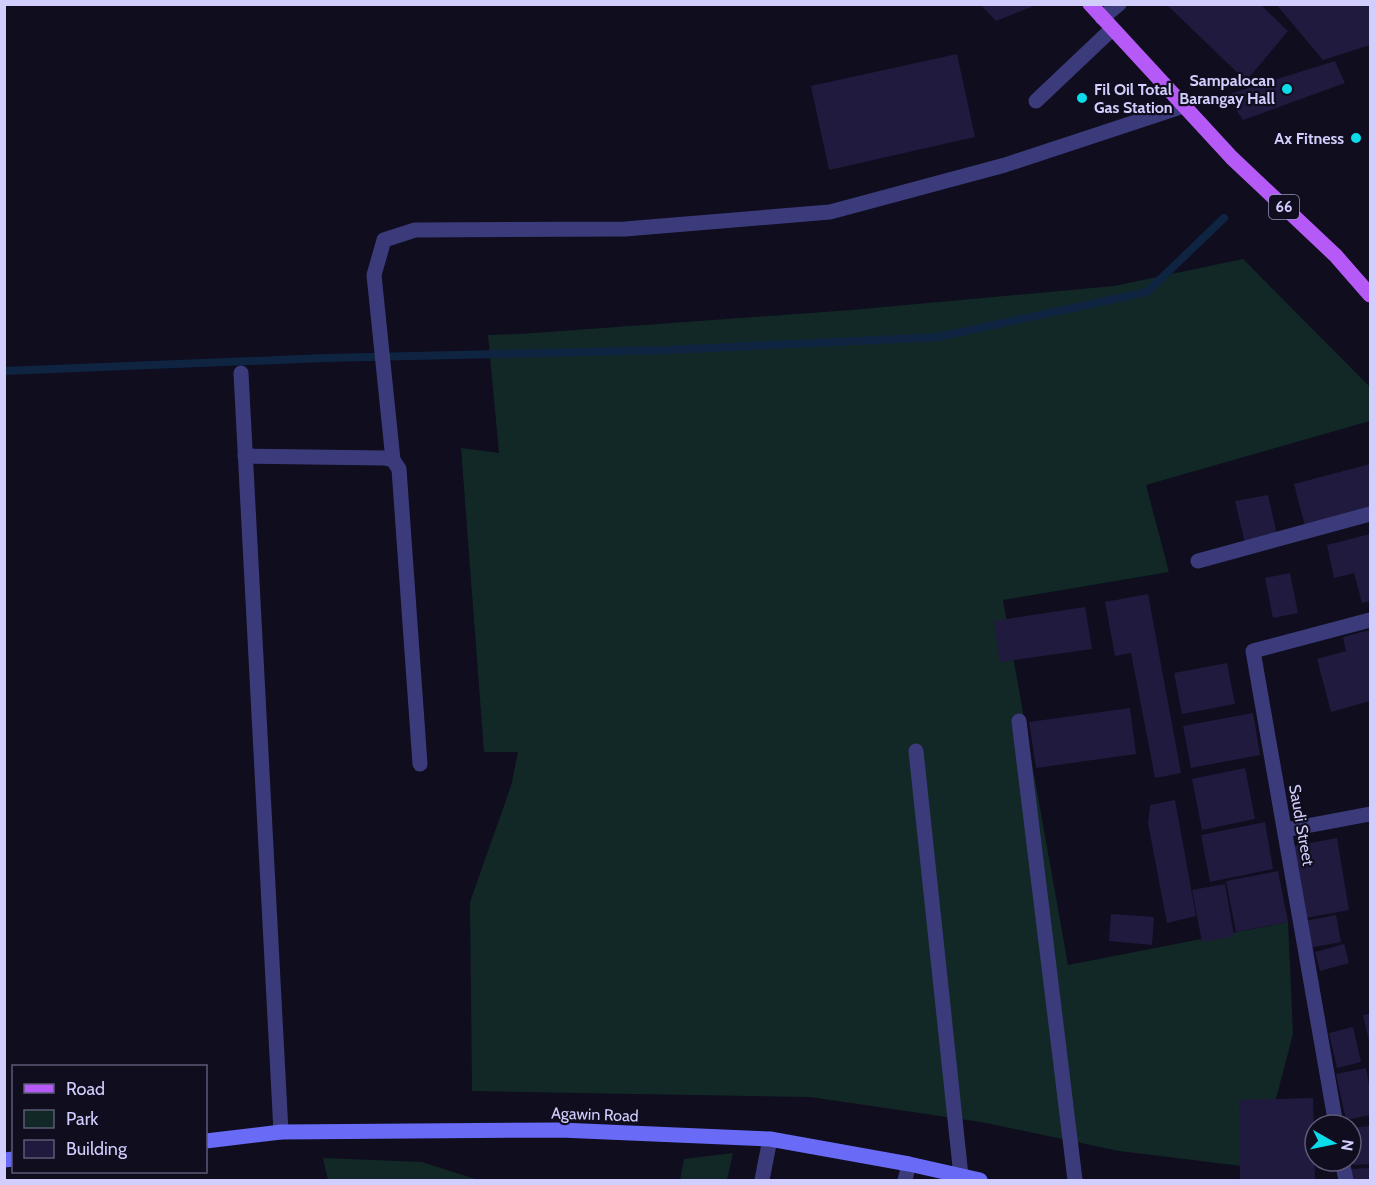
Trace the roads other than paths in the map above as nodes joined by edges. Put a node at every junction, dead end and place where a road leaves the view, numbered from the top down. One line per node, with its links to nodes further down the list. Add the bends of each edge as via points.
1 (1090, 4): 3 (main road, 66)
2 (1119, 4): 3 (street)
3 (1107, 23): 4 (street); 5 (main road, 66)
4 (1036, 101)
5 (1184, 106): 6 (main road, 66); 9 (street, via 1005,165 830,212 625,229 415,230 384,240 374,275)
6 (1371, 295)
7 (241, 373): 8 (street)
8 (245, 456): 9 (street); 19 (street)
9 (393, 460): 15 (street, via 399,469)
10 (1371, 514): 11 (street)
11 (1198, 561)
12 (1371, 621): 17 (street, Saudi Street, via 1253,651)
13 (1019, 721): 27 (street)
14 (916, 751): 23 (street)
15 (420, 764)
16 (1371, 814): 17 (street)
17 (1285, 830): 18 (street, Saudi Street)
18 (1334, 1113)
19 (281, 1132): 20 (street, Agawin Road, via 560,1130); 21 (street, Agawin Road)
20 (770, 1139): 22 (street, Agawin Road); 24 (street)
21 (207, 1141)
22 (909, 1164): 23 (street, Agawin Road); 25 (street)
23 (962, 1176): 26 (street, Agawin Road)
24 (762, 1180)
25 (905, 1180)
26 (980, 1180)
27 (1076, 1180)

